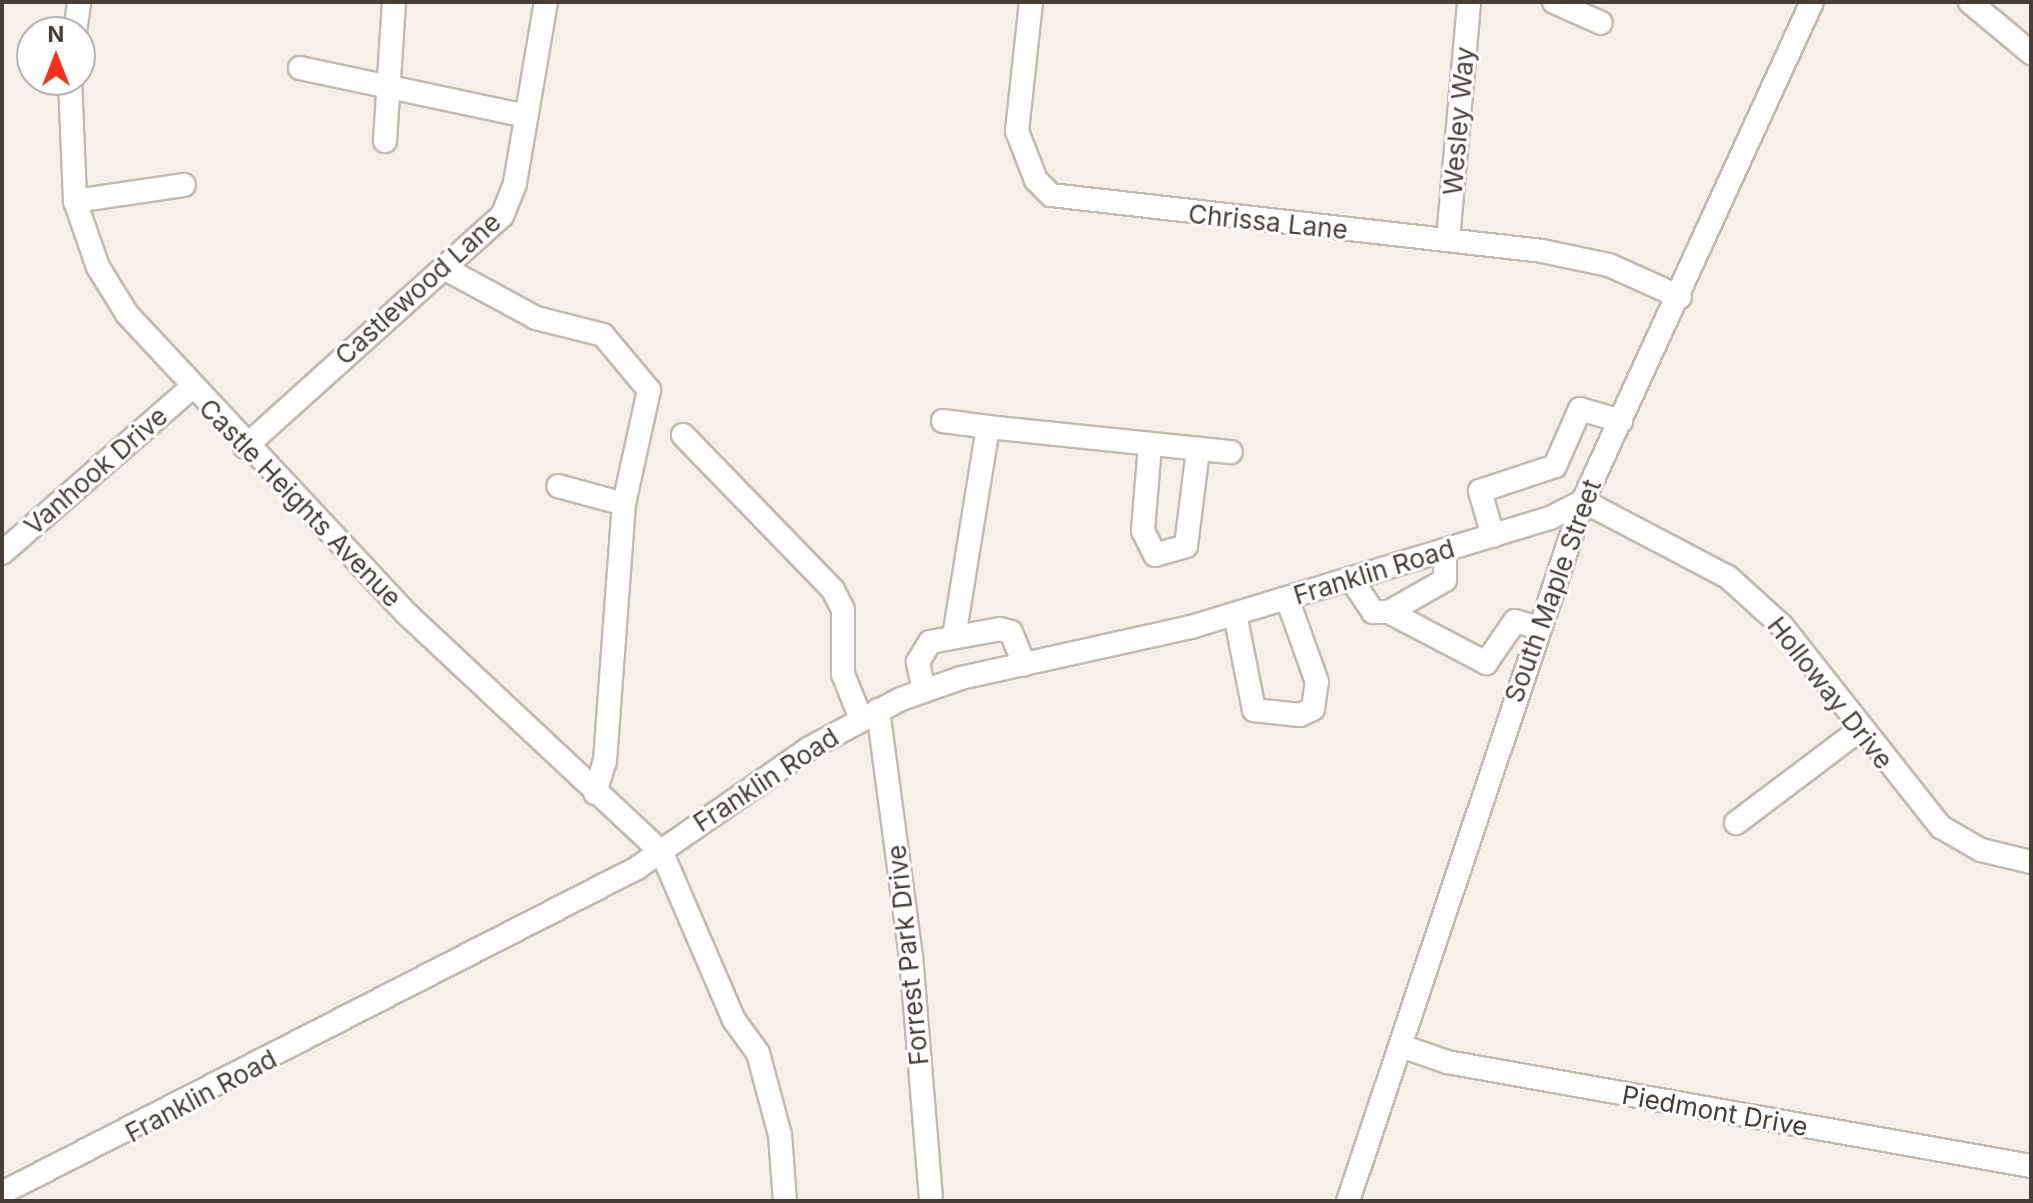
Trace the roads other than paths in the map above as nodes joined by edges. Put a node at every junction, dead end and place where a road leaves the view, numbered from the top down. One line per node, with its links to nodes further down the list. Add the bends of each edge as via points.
1 (394, 2): 12 (street)
2 (546, 2): 14 (street, Castlewood Lane)
3 (1031, 2): 18 (street, Chrissa Lane, via 1017,131 1036,180 1051,195)
4 (1469, 2): 18 (street, Wesley Way)
5 (1554, 2): 9 (street)
6 (1812, 2): 20 (street, South Maple Street)
7 (1970, 2): 8 (street)
8 (1997, 8): 10 (street)
9 (1601, 23)
10 (2031, 53)
11 (300, 68): 12 (street)
12 (388, 81): 14 (street, via 395,92); 15 (street)
13 (71, 96): 17 (street, Castle Heights Avenue)
14 (526, 116): 19 (street, Castlewood Lane, via 507,209)
15 (385, 141)
16 (184, 185): 17 (street)
17 (75, 201): 21 (street, Castle Heights Avenue, via 111,290)
18 (1448, 239): 20 (street, Chrissa Lane, via 1609,265)
19 (444, 268): 27 (street, Castlewood Lane); 32 (street, via 536,318 603,335 618,348 649,390)
20 (1680, 297): 23 (street, South Maple Street)
21 (190, 389): 27 (street, Castle Heights Avenue); 35 (street, Vanhook Drive)
22 (943, 421): 24 (street)
23 (1621, 421): 31 (street, South Maple Street); 33 (street, via 1580,409 1555,466 1480,491)
24 (988, 427): 26 (street); 41 (street)
25 (683, 435): 44 (street, Forrest Park Drive, via 833,590 843,610 843,674)
26 (1150, 445): 28 (street); 28 (street, via 1145,543 1155,555 1168,556 1189,539)
27 (245, 447): 46 (street, Castle Heights Avenue)
28 (1198, 449): 29 (street)
29 (1231, 452)
30 (558, 486): 32 (street)
31 (1583, 501): 33 (street, Franklin Road); 40 (street, South Maple Street); 45 (street, Holloway Drive, via 1728,577 1782,626)
32 (624, 504): 46 (street, via 604,694 605,761)
33 (1493, 536): 34 (street, Franklin Road)
34 (1445, 550): 36 (street, Franklin Road); 38 (street, via 1445,580)
35 (2, 553)
36 (1351, 579): 37 (street, Franklin Road); 38 (street, via 1373,612)
37 (1287, 598): 39 (street, Franklin Road); 39 (street, via 1317,682 1313,709 1300,715 1254,710)
38 (1389, 612): 40 (street, via 1486,663 1515,621)
39 (1235, 614): 42 (street, Franklin Road)
40 (1539, 628): 50 (street, South Maple Street)
41 (954, 637): 42 (street, via 1011,632); 43 (street, via 922,651)
42 (1024, 664): 43 (street, Franklin Road)
43 (924, 691): 44 (street, Franklin Road)
44 (870, 714): 48 (street, Franklin Road, via 699,821); 54 (street, Forrest Park Drive, via 911,956)
45 (1858, 731): 47 (street); 49 (street, Holloway Drive, via 1941,827 1981,850)
46 (595, 793): 48 (street, Castle Heights Avenue)
47 (1736, 823)
48 (662, 853): 52 (street, Franklin Road, via 106,1146); 53 (street, via 734,1020 758,1053 780,1135)
49 (2031, 862)
50 (1401, 1046): 51 (street, Piedmont Drive, via 1447,1062); 55 (street, South Maple Street)
51 (2031, 1166)
52 (2, 1193)
53 (785, 1201)
54 (931, 1201)
55 (1348, 1201)

